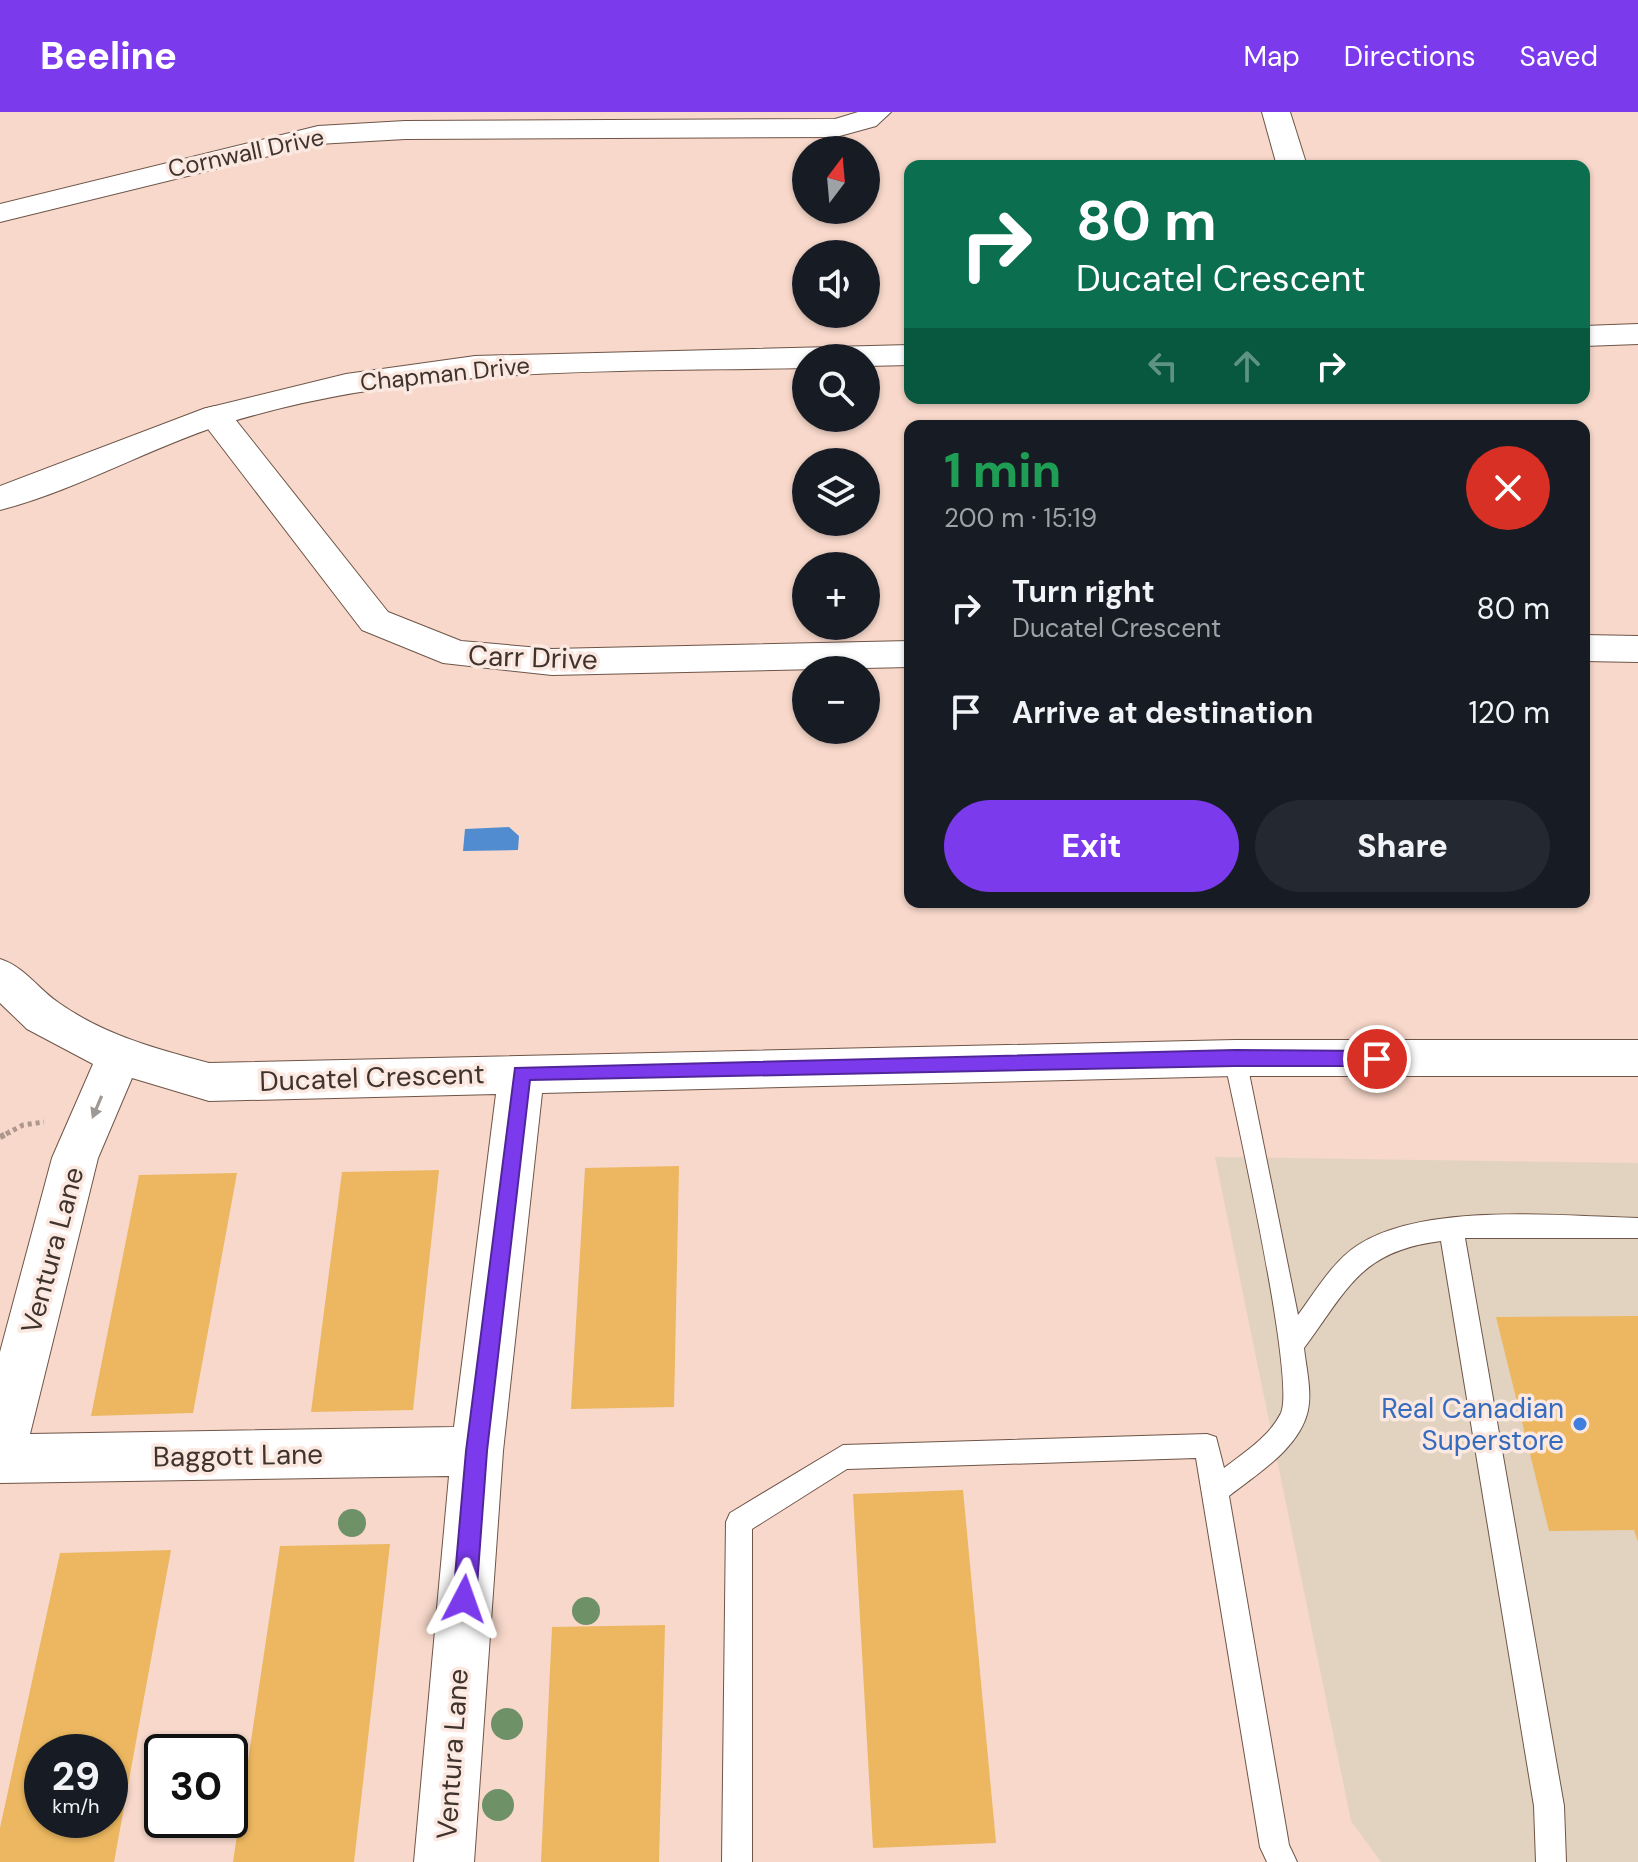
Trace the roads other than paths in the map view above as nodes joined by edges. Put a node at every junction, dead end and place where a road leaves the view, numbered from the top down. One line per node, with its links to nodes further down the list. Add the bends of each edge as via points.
1 (877, 112): 4 (street, Cornwall Drive, via 836,128 318,135)
2 (1276, 112): 3 (street)
3 (1290, 160)
4 (0, 213)
5 (1638, 334): 6 (street)
6 (1590, 336)
7 (904, 355): 8 (street, Chapman Drive, via 475,366 346,384)
8 (215, 416): 9 (street, Chapman Drive); 12 (street, Carr Drive, via 375,621 456,654 552,662)
9 (0, 499)
10 (1590, 648): 11 (street)
11 (1638, 649)
12 (904, 654)
13 (0, 976): 14 (street, Ducatel Crescent, via 43,1016)
14 (119, 1056): 17 (street, Ducatel Crescent, via 209,1082); 21 (street, Ventura Lane, one-way to 21, via 64,1139)
15 (1235, 1058): 16 (street, Ducatel Crescent); 17 (street, Ducatel Crescent); 20 (lane)
16 (1638, 1058)
17 (521, 1073): 22 (street, Ventura Lane)
18 (1638, 1228): 19 (lane)
19 (1451, 1229): 20 (lane, via 1367,1253); 28 (lane, via 1549,1806)
20 (1290, 1346): 24 (lane, via 1297,1408 1284,1431)
21 (0, 1450)
22 (477, 1451): 23 (street, Baggott Lane); 25 (street, Ventura Lane)
23 (0, 1459)
24 (1213, 1492): 26 (lane, via 1207,1446 843,1457 739,1522); 27 (lane, via 1275,1847)
25 (444, 1862)
26 (737, 1862)
27 (1282, 1862)
28 (1551, 1862)

